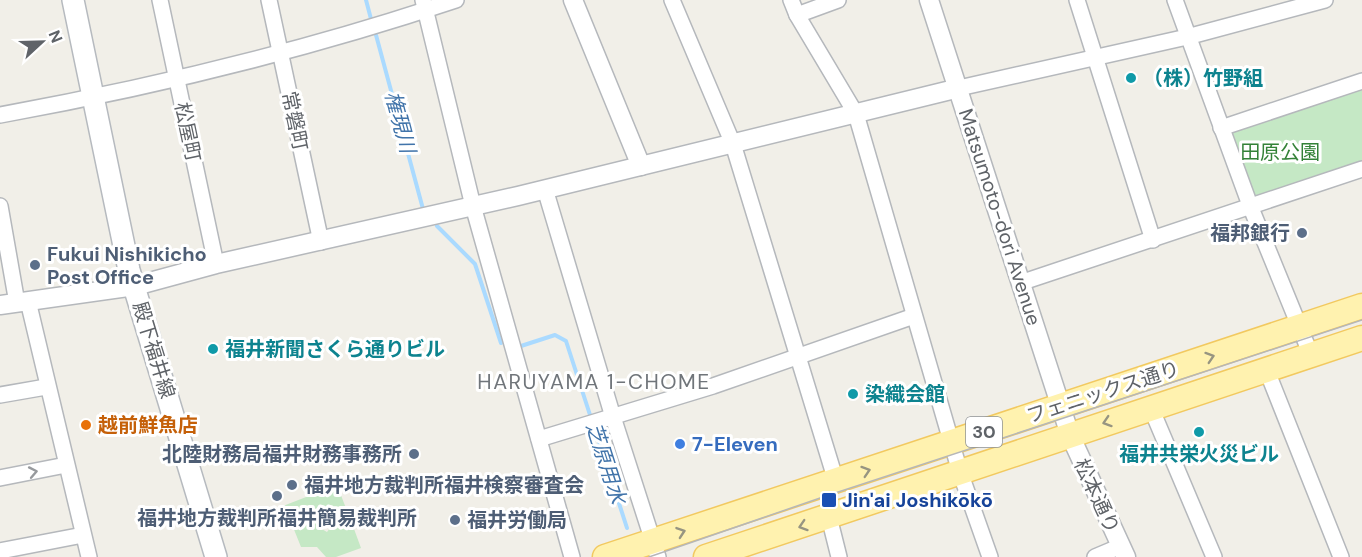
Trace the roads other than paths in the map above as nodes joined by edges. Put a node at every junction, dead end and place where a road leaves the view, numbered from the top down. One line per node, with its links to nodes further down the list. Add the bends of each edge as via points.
1 (73, 0): 22 (main road, 殿下福井線)
2 (160, 0): 19 (street, 松屋町)
3 (269, 0): 17 (street, 常磐町)
4 (456, 0): 13 (street)
5 (573, 0): 27 (street)
6 (672, 0): 26 (street)
7 (791, 0): 15 (street)
8 (838, 0): 15 (street)
9 (929, 0): 21 (street, Matsumoto-dori Avenue)
10 (1077, 0): 18 (street)
11 (1175, 0): 16 (street)
12 (1325, 0): 14 (street)
13 (424, 5): 17 (street); 31 (street)
14 (1280, 6): 16 (street)
15 (797, 15): 23 (street)
16 (1187, 37): 18 (street); 25 (street)
17 (281, 54): 19 (street); 34 (street, 常磐町)
18 (1095, 58): 21 (street); 33 (street)
19 (176, 77): 22 (street); 35 (street, 松屋町)
20 (1362, 81): 25 (street)
21 (959, 88): 23 (street); 36 (street, Matsumoto-dori Avenue)
22 (93, 98): 24 (street); 37 (main road, 殿下福井線)
23 (856, 114): 26 (street); 40 (street)
24 (0, 115)
25 (1221, 128): 32 (street)
26 (733, 144): 27 (street); 44 (street)
27 (641, 166): 29 (street)
28 (1362, 169): 32 (street)
29 (545, 189): 31 (street); 50 (street)
30 (0, 206): 38 (street)
31 (473, 206): 34 (street); 52 (street)
32 (1251, 208): 33 (street); 41 (street)
33 (1153, 240): 36 (street)
34 (321, 242): 35 (street)
35 (216, 264): 37 (street)
36 (1020, 283): 48 (street, Matsumoto-dori Avenue)
37 (135, 286): 38 (street); 64 (main road, 殿下福井線)
38 (15, 303): 46 (street)
39 (1362, 306): 41 (main road, フェニックス通り / 30)
40 (914, 316): 44 (street); 53 (street)
41 (1299, 327): 43 (street); 48 (main road, フェニックス通り / 30, one-way to 41)
42 (1362, 338): 43 (main road, フェニックス通り / 30)
43 (1311, 356): 45 (main road, フェニックス通り / 30)
44 (797, 357): 50 (street); 57 (street)
45 (1267, 371): 49 (main road, フェニックス通り / 30); 72 (street)
46 (46, 387): 47 (street); 54 (street)
47 (0, 395)
48 (1061, 407): 51 (street, Matsumoto-dori Avenue); 53 (main road, フェニックス通り / 30)
49 (1151, 408): 51 (main road, フェニックス通り / 30, one-way to 51); 71 (street)
50 (599, 421): 52 (street); 60 (street)
51 (1070, 435): 55 (main road, フェニックス通り / 30); 62 (street, 松本通り)
52 (539, 439): 65 (street)
53 (952, 443): 55 (street); 57 (main road, フェニックス通り / 30, one-way to 53)
54 (66, 465): 56 (street, one-way to 54); 59 (street)
55 (960, 472): 58 (main road, フェニックス通り / 30); 69 (street)
56 (0, 478)
57 (836, 481): 60 (main road, フェニックス通り / 30, one-way to 57)
58 (829, 517): 67 (main road, フェニックス通り / 30, one-way to 67); 68 (street)
59 (83, 535): 61 (street); 63 (street)
60 (656, 549): 66 (main road, フェニックス通り / 30)
61 (0, 551)
62 (1123, 552): 70 (street)
63 (88, 557)
64 (216, 557)
65 (572, 557)
66 (605, 557)
67 (706, 557)
68 (839, 557)
69 (990, 557)
70 (1095, 557)
71 (1214, 557)
72 (1341, 557)

